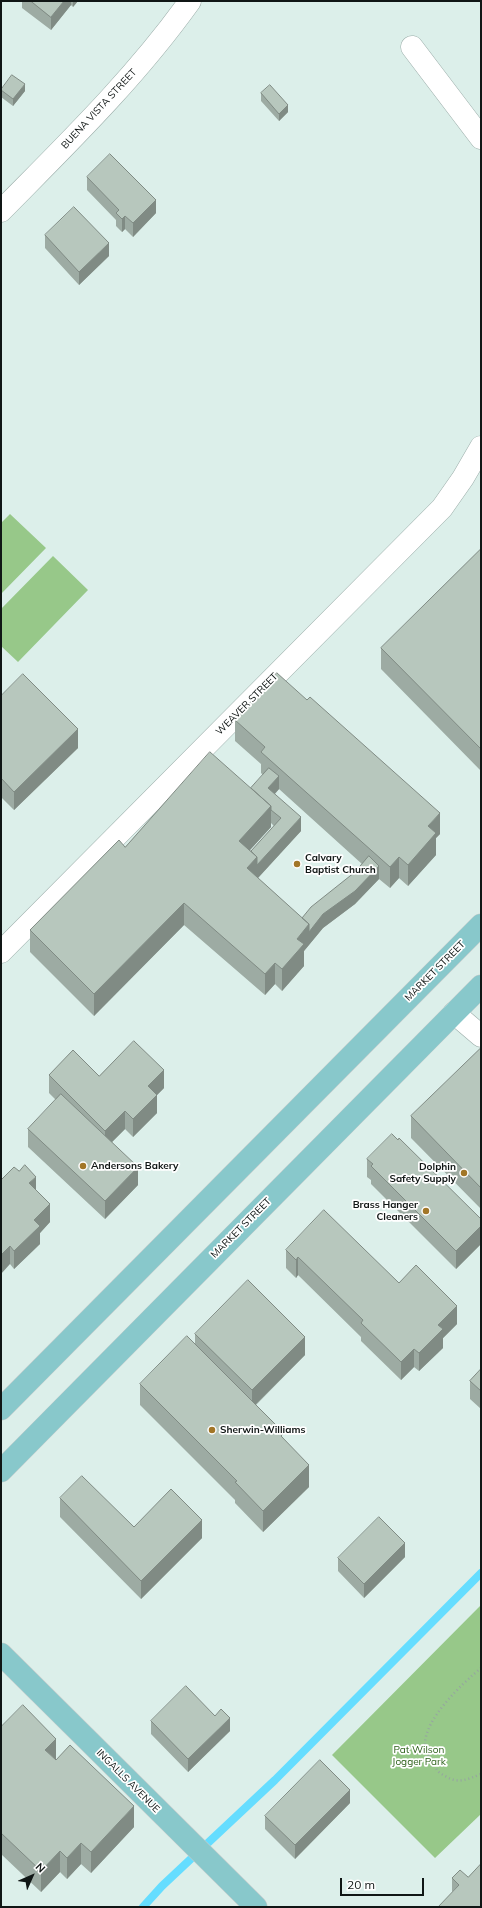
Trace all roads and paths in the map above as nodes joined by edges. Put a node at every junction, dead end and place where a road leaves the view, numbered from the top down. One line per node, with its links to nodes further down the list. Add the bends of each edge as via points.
1 (190, 1): 4 (street, BUENA VISTA STREET, via 145,60 82,129)
2 (412, 47): 3 (street)
3 (481, 138)
4 (1, 211)
5 (481, 447): 7 (street, WEAVER STREET, via 442,508)
6 (481, 924): 11 (main road, MARKET STREET)
7 (1, 952)
8 (481, 986): 9 (main road, MARKET STREET)
9 (454, 1012): 10 (street); 12 (main road, MARKET STREET)
10 (481, 1036)
11 (1, 1409)
12 (1, 1471)
13 (1, 1654): 16 (main road, INGALLS AVENUE)
14 (481, 1668): 15 (path, via 445,1703 429,1731 425,1745 428,1756 438,1772 454,1781 462,1781)
15 (481, 1774)
16 (256, 1907)

